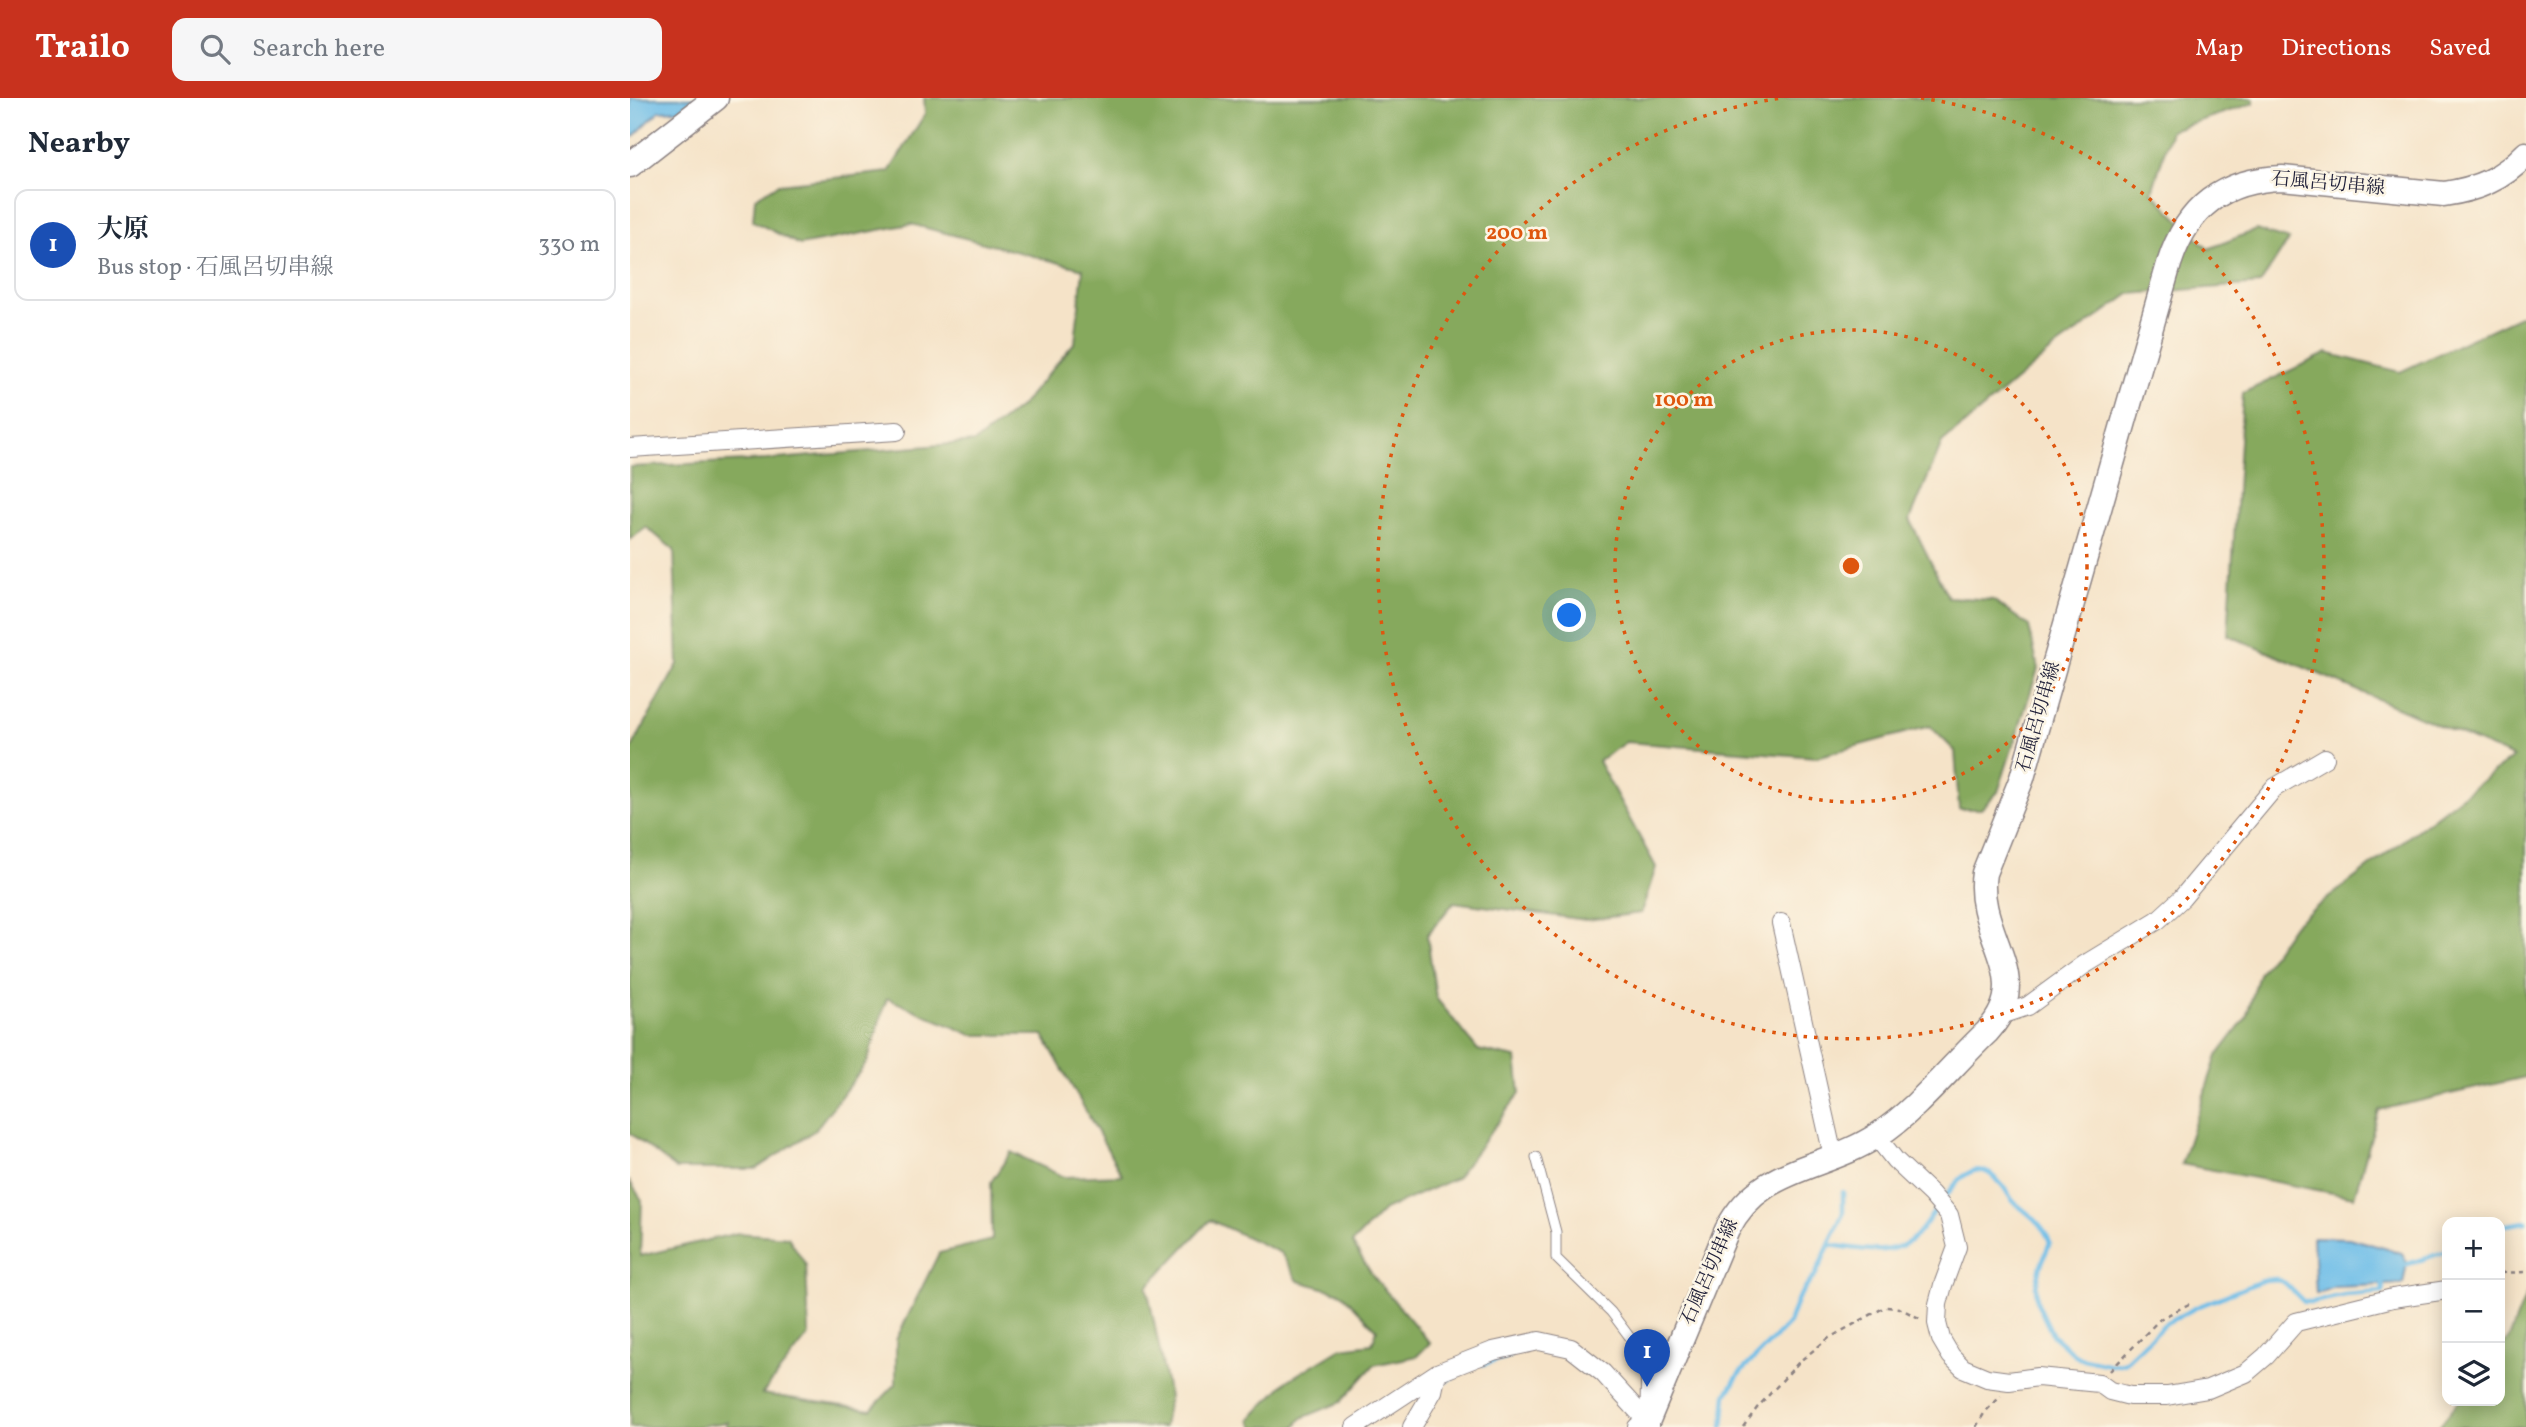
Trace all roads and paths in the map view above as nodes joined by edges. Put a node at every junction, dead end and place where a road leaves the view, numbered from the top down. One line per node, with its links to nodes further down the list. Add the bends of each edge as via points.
1 (716, 98): 3 (main road)
2 (2526, 154): 8 (main road, 石風呂切串線, via 2491,183 2444,194 2260,178 2218,194 2187,224 2169,264 2022,778 1984,873 1983,905 2006,972 2008,989)
3 (630, 165)
4 (897, 431): 5 (street)
5 (630, 448)
6 (2325, 758): 8 (street, via 2274,788 2182,898 2158,920 2028,1006)
7 (1781, 923): 10 (street)
8 (2001, 1015): 9 (main road, 石風呂切串線, via 1905,1114)
9 (1876, 1136): 10 (main road, 石風呂切串線); 16 (street, via 1949,1215 1956,1236)
10 (1833, 1156): 20 (main road, 石風呂切串線, via 1764,1185 1733,1216)
11 (1536, 1157): 20 (lane, via 1556,1232 1556,1258 1611,1312 1646,1359)
12 (2526, 1272): 13 (path)
13 (2505, 1273)
14 (2442, 1291): 19 (street, via 2296,1322 2246,1373 2208,1389 2130,1396)
15 (2189, 1304): 19 (path, via 2147,1330)
16 (1937, 1323): 18 (street, via 1941,1339 1963,1368); 23 (path, via 1885,1307 1829,1338 1800,1361)
17 (1437, 1373): 20 (street, via 1493,1351 1539,1341 1571,1348 1604,1373); 21 (street); 22 (street, via 1433,1391)
18 (2009, 1381): 19 (street, via 2038,1377); 24 (path)
19 (2099, 1383)
20 (1643, 1425)
21 (1355, 1427)
22 (1412, 1427)
23 (1743, 1427)
24 (1976, 1427)

